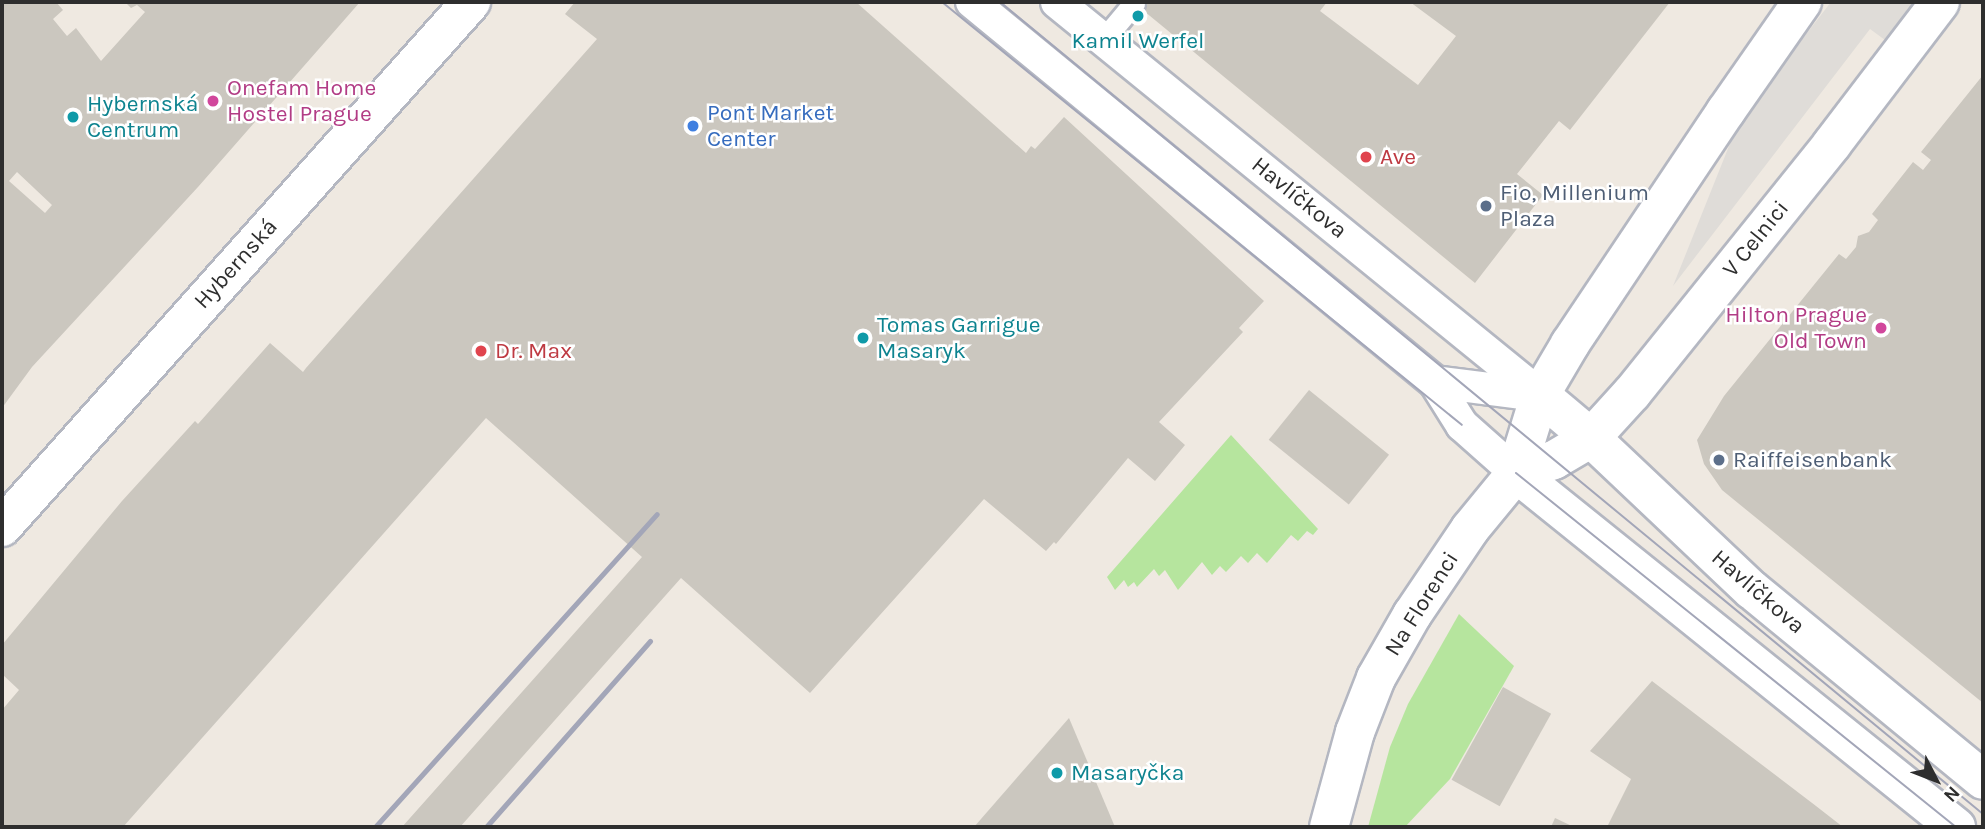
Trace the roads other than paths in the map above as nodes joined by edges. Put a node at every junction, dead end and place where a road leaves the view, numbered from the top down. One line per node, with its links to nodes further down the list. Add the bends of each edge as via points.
1 (471, 2): 12 (street, Hybernská)
2 (972, 2): 8 (street)
3 (1057, 2): 7 (street, Havlíčkova)
4 (1134, 2): 7 (lane)
5 (1802, 2): 9 (street)
6 (1940, 2): 10 (street, V Celnici, via 1789,197)
7 (1104, 39): 9 (street, Havlíčkova)
8 (1435, 382): 9 (street); 11 (street, via 1462,425)
9 (1540, 395): 10 (street, Havlíčkova); 11 (street, Na Florenci)
10 (1591, 438): 11 (street, V Celnici, via 1554,460); 13 (street, Havlíčkova, via 1752,590)
11 (1516, 473): 14 (street, Na Florenci, via 1462,540 1376,678 1355,732); 15 (street)
12 (2, 527)
13 (1983, 780)
14 (1329, 827)
15 (1956, 827)

